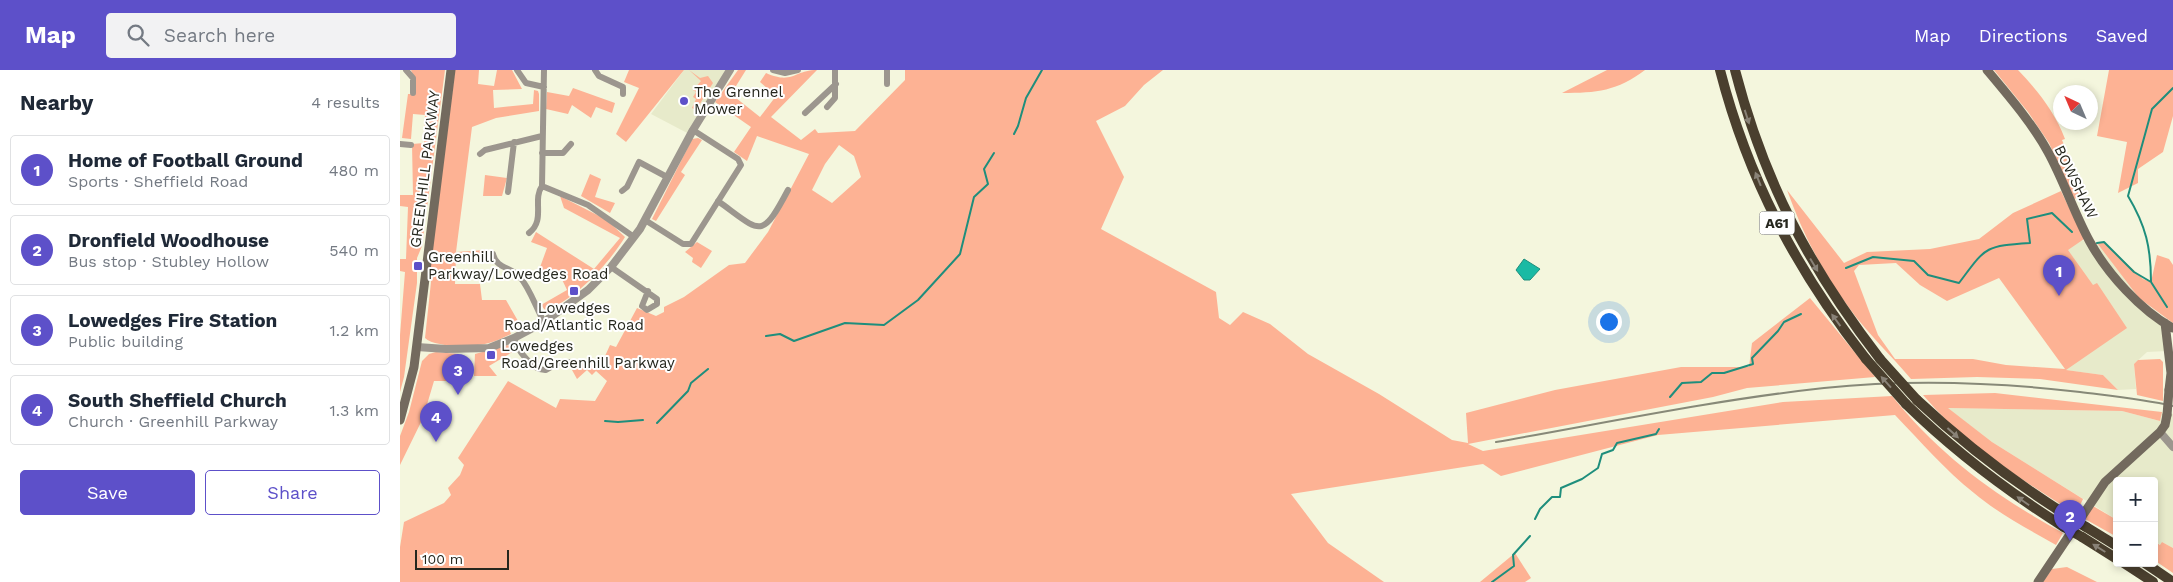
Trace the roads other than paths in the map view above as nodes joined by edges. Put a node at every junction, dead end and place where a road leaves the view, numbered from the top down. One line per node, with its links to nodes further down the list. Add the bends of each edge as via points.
1 (406, 70): 17 (street, via 413,78)
2 (452, 70): 45 (main road, GREENHILL PARKWAY)
3 (517, 70): 16 (street, via 526,83)
4 (544, 70): 16 (street)
5 (595, 70): 18 (street, via 599,76 623,87)
6 (730, 70): 21 (street)
7 (773, 70): 8 (street, via 785,73)
8 (798, 70)
9 (834, 70): 14 (street)
10 (887, 70): 15 (street)
11 (1720, 70): 52 (highway, A61, one-way to 11, bridge, via 2064,527 1993,479 1906,404 1866,359 1838,323 1789,246 1745,148)
12 (1735, 70): 52 (highway, A61, one-way to 52, bridge, via 1752,132 1785,212 1822,279 1880,358 1917,400 1958,437 2002,472 2071,518)
13 (1987, 70): 42 (main road, BOWSHAW, via 2048,152 2098,254 2137,301)
14 (836, 84): 19 (street, via 835,98); 20 (street)
15 (887, 84)
16 (544, 87): 22 (street)
17 (413, 93)
18 (623, 94)
19 (826, 107)
20 (805, 113)
21 (693, 130): 29 (street); 34 (street, via 740,162)
22 (542, 136): 23 (street); 27 (street)
23 (514, 142): 28 (street); 32 (street)
24 (400, 144): 26 (street)
25 (571, 144): 27 (street, via 563,154)
26 (411, 146)
27 (542, 153): 30 (street)
28 (480, 154)
29 (667, 177): 33 (street, via 640,159); 35 (street)
30 (542, 186): 36 (street, via 538,220); 37 (street, via 588,206)
31 (788, 190): 34 (street, via 768,225 760,227 750,224)
32 (508, 192)
33 (622, 192)
34 (718, 201): 35 (street, via 691,244 683,244)
35 (645, 220): 37 (street)
36 (529, 233)
37 (634, 237): 39 (street)
38 (493, 254): 41 (street, via 500,265 523,282)
39 (611, 267): 40 (street); 41 (street, via 588,290)
40 (648, 291)
41 (544, 322): 43 (street)
42 (2169, 326): 46 (main road)
43 (514, 338): 45 (street, via 489,348); 47 (street, via 518,348 539,370)
44 (2173, 346): 46 (main road)
45 (417, 347): 49 (main road, GREENHILL PARKWAY)
46 (2169, 358): 48 (main road)
47 (569, 362)
48 (2172, 370): 50 (main road, bridge, via 2167,415)
49 (400, 420)
50 (2160, 432): 51 (street); 57 (main road, via 2105,482)
51 (2173, 447)
52 (2084, 532): 53 (highway, A61); 54 (highway, A61, one-way to 52)
53 (2113, 544)
54 (2113, 556)
55 (2130, 567): 58 (highway)
56 (2151, 567): 59 (highway)
57 (2038, 582)
58 (2153, 582)
59 (2173, 582)

